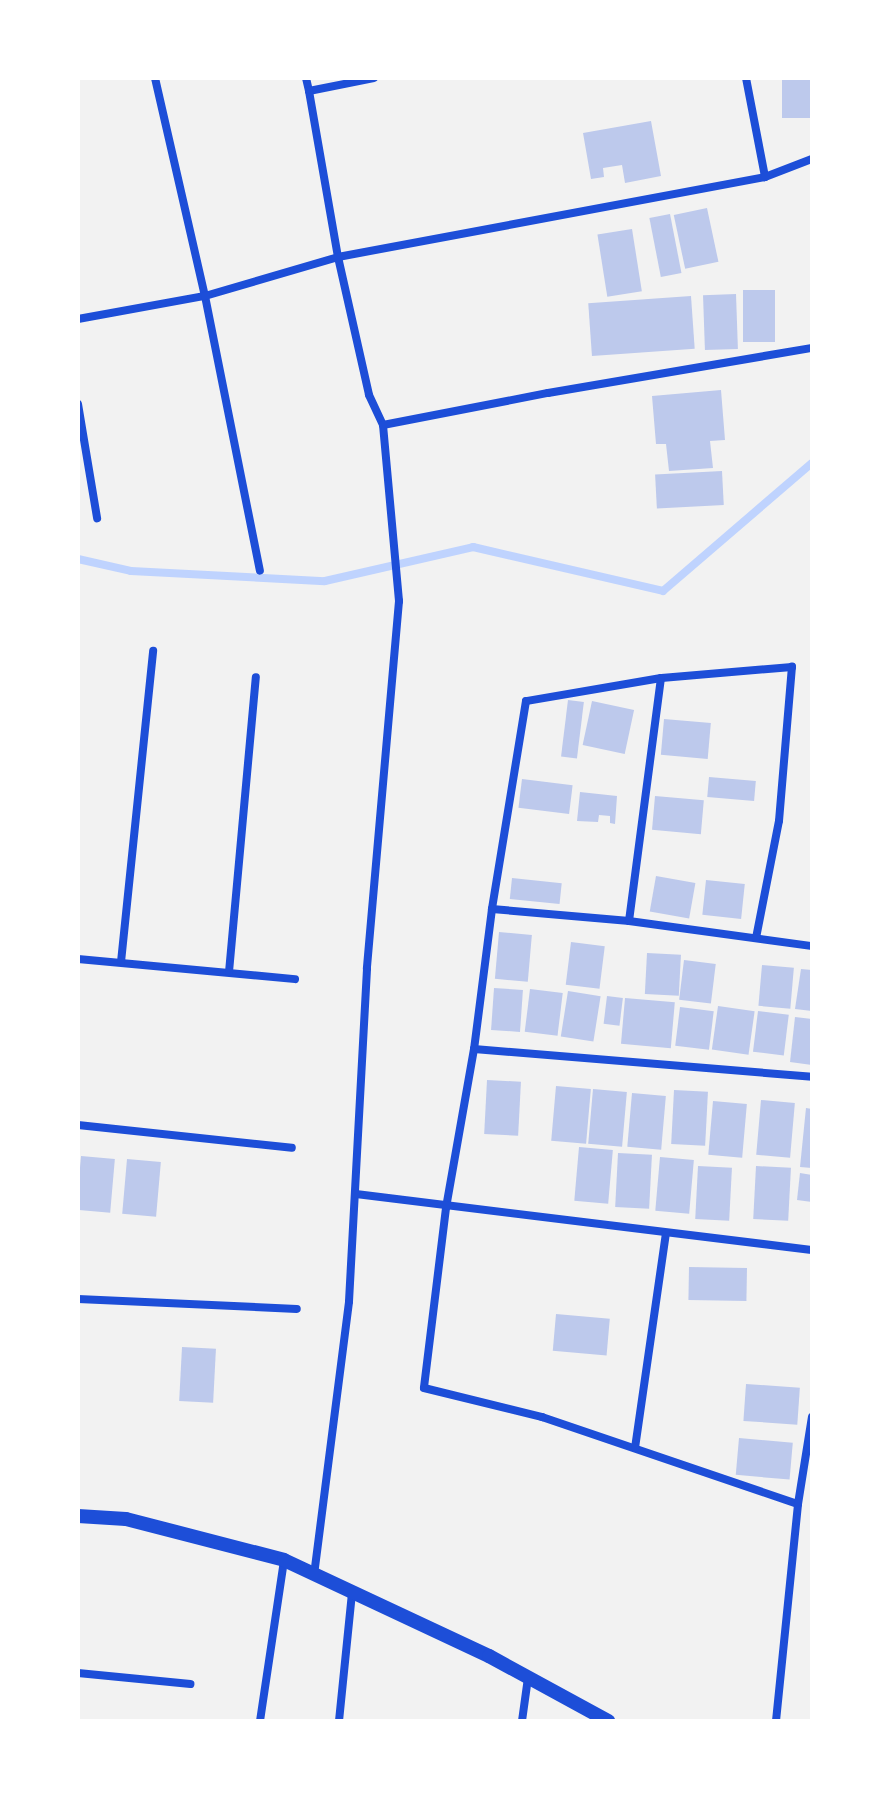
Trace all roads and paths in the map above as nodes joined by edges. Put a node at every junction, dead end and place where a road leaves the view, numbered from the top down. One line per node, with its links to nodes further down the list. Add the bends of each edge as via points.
1 (155, 78): 9 (street)
2 (306, 78): 5 (street)
3 (374, 78): 5 (street)
4 (746, 78): 7 (street)
5 (309, 91): 8 (street)
6 (812, 159): 7 (street)
7 (765, 177): 8 (street)
8 (338, 257): 9 (street); 13 (street, via 369,395)
9 (205, 296): 10 (street); 15 (street)
10 (78, 319)
11 (812, 348): 13 (street)
12 (78, 404): 14 (street)
13 (383, 425): 31 (street, via 399,601 367,969)
14 (97, 518)
15 (260, 571)
16 (153, 651): 24 (street)
17 (256, 677): 25 (street)
18 (661, 678): 19 (street, via 526,701); 20 (street); 21 (street, via 792,667 779,821)
19 (492, 909): 20 (street); 27 (street)
20 (629, 921): 21 (street)
21 (756, 938): 22 (street)
22 (812, 946)
23 (78, 959): 24 (street)
24 (121, 962): 25 (street)
25 (229, 972): 26 (street)
26 (295, 979)
27 (474, 1049): 28 (street); 32 (street)
28 (812, 1077)
29 (78, 1125): 30 (street)
30 (292, 1148)
31 (356, 1194): 32 (street); 42 (street, via 349,1302)
32 (446, 1208): 33 (street); 38 (street, via 424,1388 542,1417)
33 (666, 1233): 34 (street); 38 (street)
34 (812, 1250)
35 (78, 1299): 36 (street)
36 (297, 1309)
37 (812, 1417): 39 (street)
38 (635, 1448): 39 (street)
39 (798, 1504): 51 (street)
40 (78, 1516): 41 (street, via 126,1519)
41 (284, 1560): 42 (street); 47 (street)
42 (314, 1575): 43 (street)
43 (352, 1592): 45 (street); 48 (street)
44 (78, 1673): 46 (street)
45 (528, 1678): 49 (street); 50 (street)
46 (190, 1684)
47 (260, 1721)
48 (339, 1721)
49 (522, 1721)
50 (608, 1721)
51 (776, 1721)

